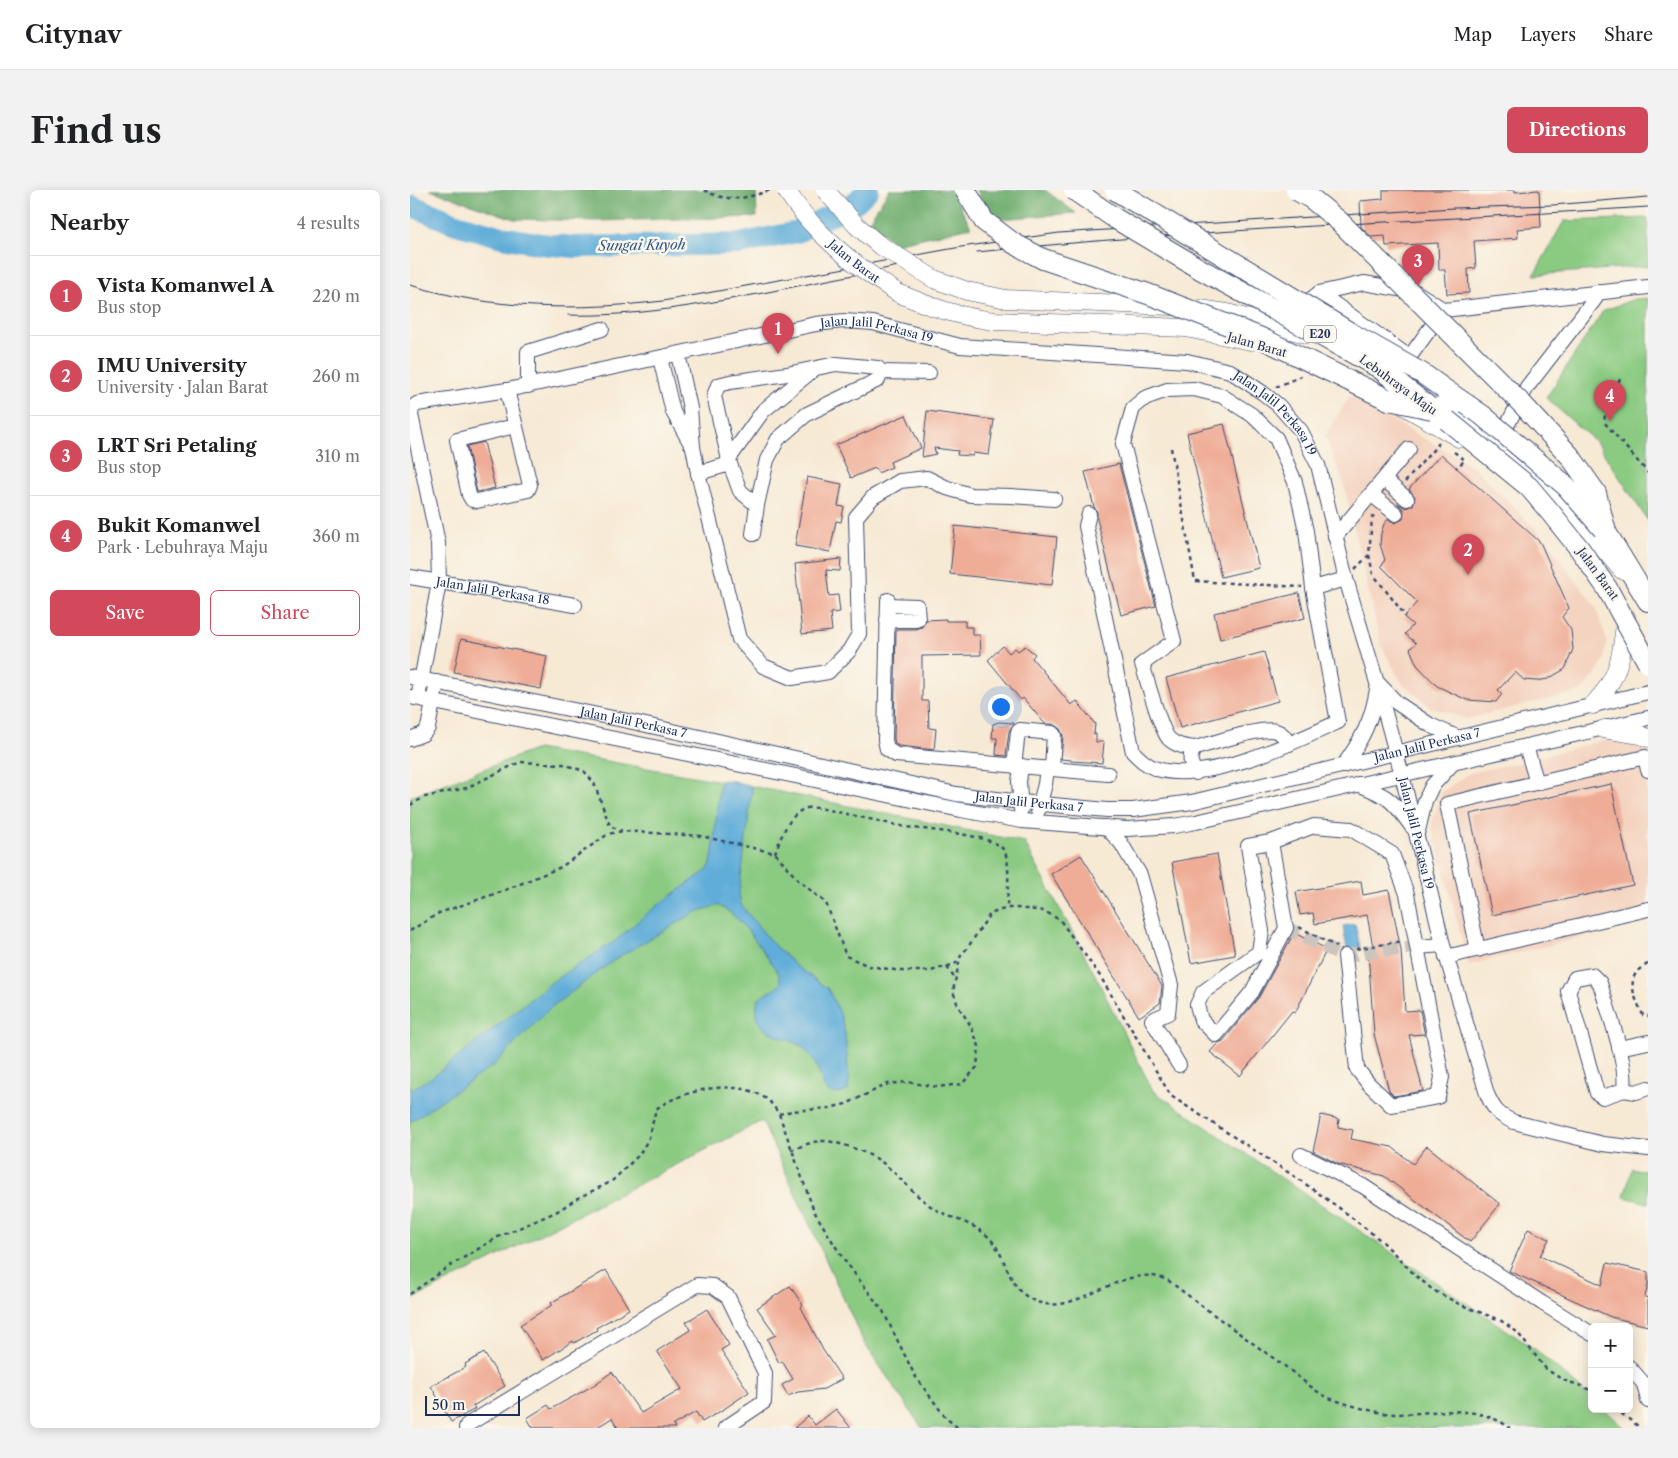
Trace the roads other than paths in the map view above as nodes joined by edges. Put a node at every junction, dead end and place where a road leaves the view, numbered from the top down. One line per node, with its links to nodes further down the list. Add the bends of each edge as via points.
1 (786, 190): 13 (main road, Jalan Barat, bridge, via 796,206 835,248 898,294 936,309 994,321 1186,328)
2 (825, 190): 11 (main road, Jalan Barat, bridge, via 878,244 934,279 967,291 1006,299 1174,306 1227,313)
3 (965, 190): 24 (highway, bridge, via 984,221 1013,243 1043,259 1148,294 1259,337 1389,400)
4 (1074, 190): 20 (highway, Lebuhraya Maju / E20, bridge, via 1200,269)
5 (1114, 190): 37 (highway, Lebuhraya Maju / E20, bridge, via 1423,374 1482,415 1566,486)
6 (1296, 190): 37 (highway, bridge, via 1339,220 1570,456 1596,493)
7 (1648, 287): 8 (street)
8 (1597, 292): 10 (street); 28 (street, via 1595,299 1527,387)
9 (1319, 293): 10 (street, via 1364,283 1416,292); 11 (street); 16 (street)
10 (1444, 310): 16 (street)
11 (1278, 325): 13 (street); 20 (main road, Jalan Barat, via 1306,334)
12 (602, 329): 21 (street, via 528,352)
13 (1269, 346): 23 (main road, Jalan Barat)
14 (678, 354): 15 (street, Jalan Jalil Perkasa 19); 29 (street, via 690,408); 39 (street, Jalan Jalil Perkasa 19, via 816,324 844,321 873,322 960,346 1186,361 1230,371 1263,392 1301,431 1318,465)
15 (660, 358): 21 (street, Jalan Jalil Perkasa 19); 29 (street, via 673,412)
16 (1410, 358): 20 (street)
17 (814, 368): 18 (street, via 836,364 860,365 878,368); 31 (street, via 763,410); 31 (street, via 718,385 714,396)
18 (881, 372): 19 (street); 35 (street, via 878,380 807,414 778,439 767,460)
19 (929, 373)
20 (1390, 375): 23 (street); 24 (highway, Lebuhraya Maju / E20, bridge); 28 (main road, Jalan Barat, via 1444,403)
21 (528, 386): 22 (street, Jalan Jalil Perkasa 19)
22 (507, 390): 25 (street, Jalan Jalil Perkasa 19, via 418,404); 27 (street)
23 (1383, 394): 47 (main road, Jalan Barat, via 1473,445 1547,509 1597,570)
24 (1432, 410): 49 (highway, Lebuhraya Maju / E20, bridge, via 1529,487 1552,512 1607,588)
25 (410, 411): 26 (street, Jalan Jalil Perkasa 19)
26 (410, 415): 42 (street, Jalan Jalil Perkasa 19, via 438,543)
27 (515, 426): 27 (street, via 457,440 472,500 528,490 530,485)
28 (1499, 441): 46 (main road, Jalan Barat, via 1552,489 1627,575)
29 (693, 447): 32 (street)
30 (1409, 449): 33 (street)
31 (729, 462): 32 (street); 35 (street, via 740,491)
32 (698, 473): 34 (street, via 739,639 763,666 792,678 828,672 849,652 859,634 856,517 874,497 900,480 927,478 971,495)
33 (1379, 484): 33 (street, via 1404,504); 39 (street)
34 (1054, 499)
35 (757, 505): 38 (street)
36 (1089, 514): 71 (street, via 1086,526 1133,752 1156,769 1174,773)
37 (1606, 532): 44 (highway, Lebuhraya Maju / E20)
38 (753, 534)
39 (1335, 537): 41 (street, Jalan Jalil Perkasa 19)
40 (410, 577): 42 (street, Jalan Jalil Perkasa 18)
41 (1346, 578): 43 (street); 52 (street, Jalan Jalil Perkasa 19)
42 (439, 582): 45 (street, Jalan Jalil Perkasa 18); 50 (street, Jalan Jalil Perkasa 19)
43 (1313, 588): 62 (street, via 1338,722); 64 (street, via 1306,531 1295,482 1276,438 1252,415 1222,396 1194,389 1167,390 1145,398 1133,408 1123,444 1174,641 1142,664 1168,738 1181,747)
44 (1648, 601)
45 (575, 605)
46 (1648, 605)
47 (1627, 614): 49 (main road, Jalan Barat); 56 (main road, via 1617,670)
48 (887, 620): 48 (street, via 888,603 919,608 916,620); 67 (street, via 887,749 896,755)
49 (1648, 661)
50 (416, 678): 51 (street, Jalan Jalil Perkasa 7); 54 (street, Jalan Jalil Perkasa 19)
51 (437, 682): 55 (street); 76 (street, Jalan Jalil Perkasa 7, via 956,794)
52 (1377, 683): 59 (street, via 1397,703 1430,725); 65 (street, Jalan Jalil Perkasa 19); 68 (street, via 1368,726)
53 (1648, 692): 56 (street, Jalan Jalil Perkasa 7)
54 (414, 698): 55 (street, Jalan Jalil Perkasa 7)
55 (434, 702): 61 (street, via 428,728); 78 (street, Jalan Jalil Perkasa 7)
56 (1593, 705): 59 (street, Jalan Jalil Perkasa 7)
57 (1648, 718): 58 (street, Jalan Jalil Perkasa 7)
58 (1604, 729): 60 (main road); 63 (street, Jalan Jalil Perkasa 7)
59 (1459, 738): 65 (street, Jalan Jalil Perkasa 7)
60 (1648, 738)
61 (410, 740)
62 (1289, 744): 64 (street, via 1284,735 1274,730); 71 (street)
63 (1526, 746): 66 (street, Jalan Jalil Perkasa 7); 74 (street)
64 (1195, 748): 71 (street, via 1190,760)
65 (1396, 753): 68 (street, Jalan Jalil Perkasa 7); 73 (street, Jalan Jalil Perkasa 19)
66 (1453, 763): 73 (street, Jalan Jalil Perkasa 7); 81 (street, via 1432,786 1425,800)
67 (1018, 766): 69 (street); 69 (street, via 1020,730 1052,733); 76 (street)
68 (1344, 766): 77 (street, Jalan Jalil Perkasa 7, via 1192,802 1133,810)
69 (1049, 769): 72 (street); 77 (street)
70 (1648, 770): 74 (street, via 1645,757)
71 (1196, 772)
72 (1108, 774)
73 (1402, 775): 75 (street, Jalan Jalil Perkasa 7); 81 (street, Jalan Jalil Perkasa 19)
74 (1537, 783): 85 (street, via 1447,804)
75 (1357, 784): 80 (street, Jalan Jalil Perkasa 7, via 1174,826); 81 (street, via 1386,796)
76 (1021, 802): 77 (street, Jalan Jalil Perkasa 7); 78 (street)
77 (1039, 804): 79 (street)
78 (1022, 821): 79 (street, Jalan Jalil Perkasa 7)
79 (1037, 822): 80 (street, Jalan Jalil Perkasa 7)
80 (1106, 827): 90 (street, via 1121,843 1140,875 1171,985 1168,1013 1152,1020)
81 (1417, 834): 86 (street, Jalan Jalil Perkasa 19)
82 (1271, 842): 82 (street, via 1286,928 1252,992 1216,1035 1201,1020 1197,1005 1203,992 1259,952 1262,931 1248,846); 84 (street, via 1314,826 1351,829 1392,854 1407,894)
83 (1648, 909): 85 (street)
84 (1416, 943): 86 (street); 87 (street, via 1442,1077 1438,1097 1391,1105 1357,1069)
85 (1478, 950): 86 (street)
86 (1445, 951): 93 (street, Jalan Jalil Perkasa 19, via 1487,1094 1501,1116 1602,1144)
87 (1348, 952)
88 (1647, 1045): 89 (street)
89 (1619, 1048): 92 (street); 92 (street, via 1600,983 1592,975 1575,978 1568,990 1597,1093 1603,1097)
90 (1179, 1065)
91 (1648, 1088): 92 (street, via 1636,1092)
92 (1624, 1090)
93 (1648, 1149)
94 (1301, 1155): 95 (street, via 1363,1186)
95 (1588, 1332)
96 (1630, 1368): 97 (street)
97 (1646, 1385): 98 (street)
98 (1648, 1401)
99 (466, 1428): 100 (street, via 697,1285 713,1286 728,1297 765,1373 764,1402)
100 (725, 1428)

